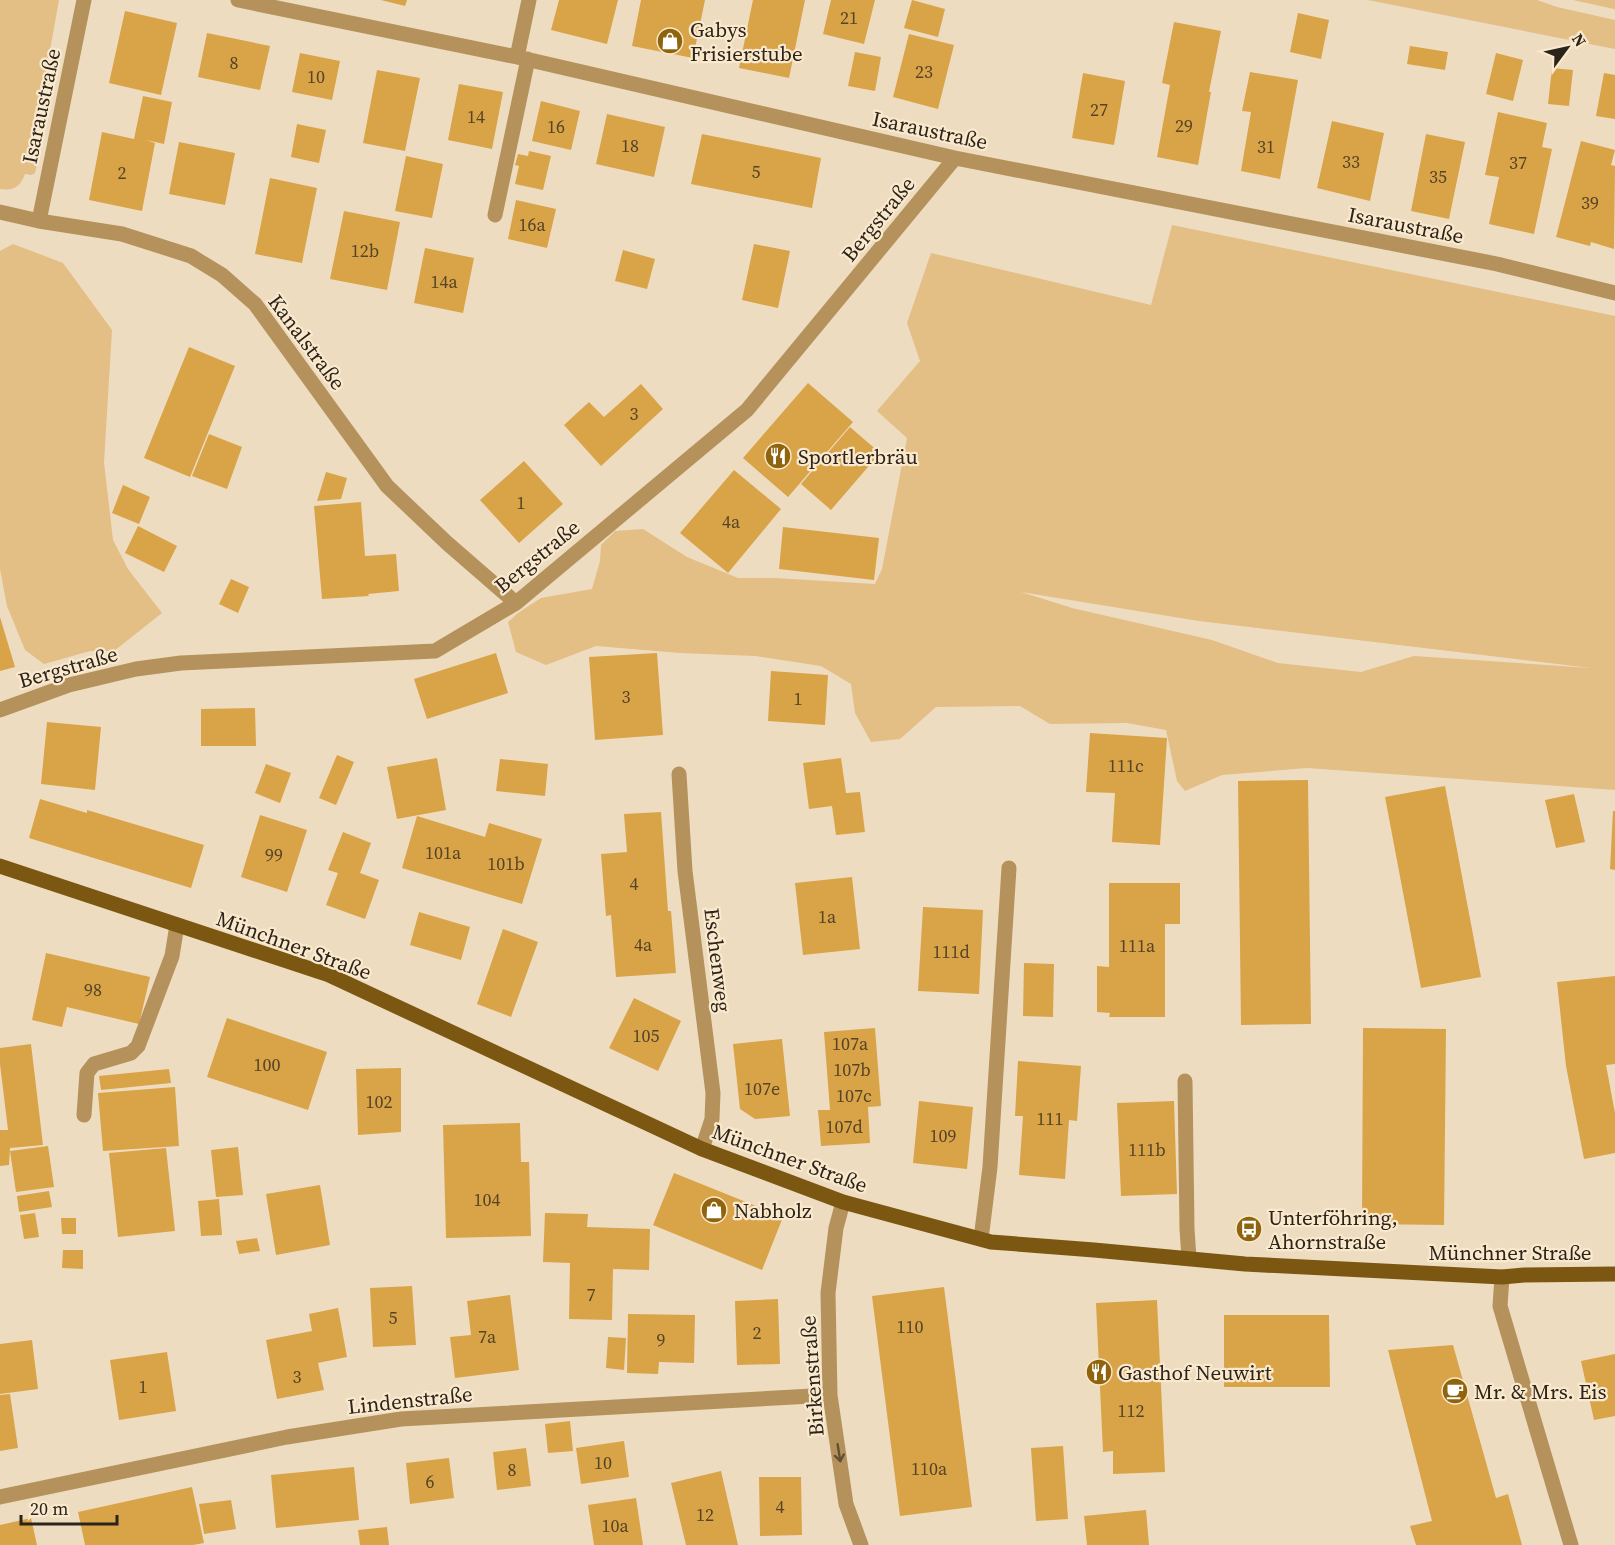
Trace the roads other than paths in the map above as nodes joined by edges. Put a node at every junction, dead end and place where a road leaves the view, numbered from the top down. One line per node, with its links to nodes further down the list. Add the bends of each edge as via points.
1 (84, 0): 8 (street, Isaraustraße)
2 (238, 0): 4 (street, Isaraustraße)
3 (528, 0): 4 (street)
4 (522, 58): 5 (street, Isaraustraße); 7 (street)
5 (955, 158): 9 (street, Isaraustraße, via 1497,264); 10 (street, Bergstraße, via 747,410)
6 (0, 212): 8 (street, Kanalstraße)
7 (495, 215)
8 (39, 221): 10 (street, Kanalstraße, via 122,234 191,256 222,275 255,304 387,486)
9 (1615, 293)
10 (516, 603): 11 (street, Bergstraße, via 435,651 181,663 136,669 69,685)
11 (0, 710)
12 (679, 774): 18 (street, Eschenweg, via 686,870 713,1093 712,1119)
13 (0, 866): 15 (main road, Münchner Straße)
14 (1009, 868): 20 (street, via 990,1167)
15 (177, 925): 17 (street, via 172,956 138,1046 131,1053 94,1064 87,1073); 18 (main road, Münchner Straße, via 329,975)
16 (1185, 1081): 21 (street)
17 (84, 1115)
18 (702, 1149): 19 (main road, Münchner Straße)
19 (843, 1202): 20 (main road, Münchner Straße); 24 (street, Birkenstraße, via 828,1293)
20 (981, 1239): 21 (main road, Münchner Straße)
21 (1189, 1258): 23 (main road, Münchner Straße)
22 (1615, 1274): 23 (main road, Münchner Straße)
23 (1502, 1277): 27 (street, via 1500,1306)
24 (830, 1395): 25 (street, Lindenstraße, via 401,1419 287,1437); 26 (street, Birkenstraße, one-way to 26, via 846,1504)
25 (0, 1497)
26 (861, 1545)
27 (1571, 1545)

